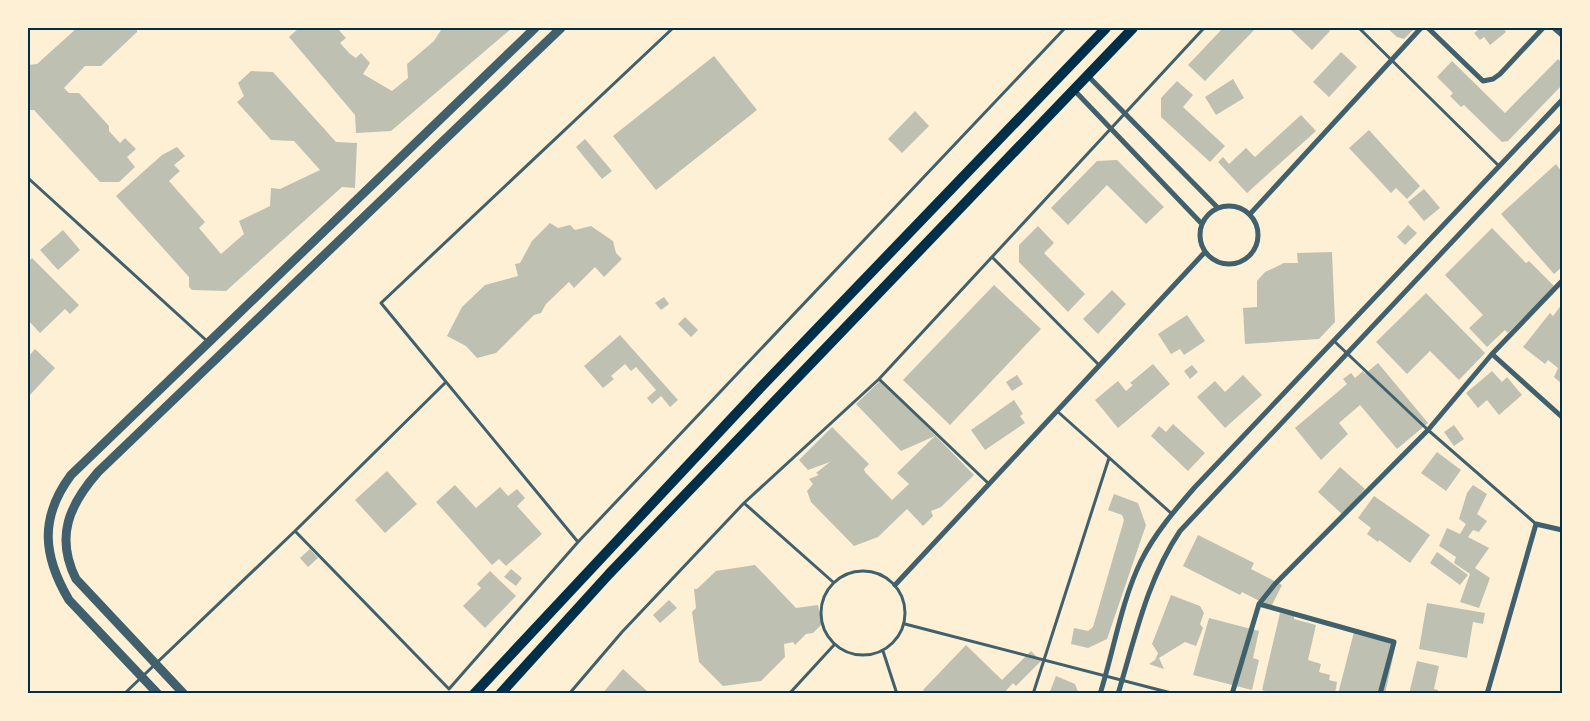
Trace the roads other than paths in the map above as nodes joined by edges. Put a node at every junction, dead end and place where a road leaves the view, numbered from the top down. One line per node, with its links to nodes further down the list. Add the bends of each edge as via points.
1 (535, 28): 30 (street)
2 (561, 28): 54 (street, via 82,490 73,504 65,538 70,567 87,593)
3 (673, 28): 35 (lane, via 380,303)
4 (1065, 28): 46 (lane)
5 (1106, 28): 61 (main road, via 762,386)
6 (1133, 28): 15 (main road)
7 (1204, 28): 18 (lane)
8 (1359, 28): 14 (lane)
9 (1421, 28): 14 (street)
10 (1428, 28): 11 (street, via 1483,81 1500,74)
11 (1543, 28)
12 (1554, 28): 13 (street)
13 (1562, 36)
14 (1391, 59): 21 (lane); 24 (street)
15 (1087, 76): 16 (main road); 18 (street)
16 (1074, 89): 20 (street); 62 (main road, via 609,574)
17 (1562, 100): 21 (street)
18 (1125, 114): 20 (lane); 23 (street)
19 (1562, 126): 31 (street)
20 (1111, 128): 25 (street); 27 (lane)
21 (1500, 166): 29 (street)
22 (28, 178): 30 (lane)
23 (1218, 208): 24 (street, via 1235,206); 25 (street)
24 (1250, 214): 26 (street, via 1259,232 1255,251 1248,258 1230,265 1212,259)
25 (1202, 224): 26 (street, via 1201,243)
26 (1205, 252): 33 (street)
27 (992, 257): 33 (lane); 34 (lane)
28 (1562, 281): 32 (street)
29 (1334, 341): 31 (lane); 42 (street)
30 (209, 343): 56 (street, via 71,475 61,488 48,523 53,569 69,600)
31 (1348, 354): 38 (lane); 57 (street, via 1180,531 1153,578)
32 (1492, 354): 37 (street); 38 (street)
33 (1100, 365): 36 (street)
34 (879, 379): 40 (lane); 41 (lane)
35 (446, 382): 45 (lane); 46 (lane)
36 (1057, 411): 39 (lane); 40 (street)
37 (1562, 417)
38 (1428, 430): 43 (lane); 49 (street, via 1275,584)
39 (1109, 458): 42 (lane); 53 (lane)
40 (989, 484): 48 (street)
41 (744, 503): 47 (lane); 63 (lane)
42 (1172, 514): 55 (street, via 1153,540 1130,586)
43 (1536, 524): 44 (street); 72 (street)
44 (1562, 530)
45 (295, 531): 46 (lane, via 449,689); 54 (lane)
46 (578, 542)
47 (834, 582): 48 (lane, via 851,573 872,572 885,576); 51 (lane, via 823,600 821,621)
48 (895, 585): 50 (lane, via 904,604)
49 (1260, 604): 70 (street); 71 (street, via 1394,642)
50 (905, 624): 52 (lane, via 900,635); 53 (lane)
51 (834, 645): 52 (lane, via 857,656); 64 (lane)
52 (883, 652): 65 (lane)
53 (1044, 660): 55 (lane); 66 (lane)
54 (155, 664): 56 (lane); 60 (street)
55 (1106, 676): 57 (lane); 67 (street)
56 (142, 677): 58 (lane); 59 (street)
57 (1122, 680): 68 (street); 69 (lane)
58 (124, 694)
59 (158, 694)
60 (184, 694)
61 (474, 694)
62 (500, 694)
63 (568, 694)
64 (789, 694)
65 (897, 694)
66 (1033, 694)
67 (1100, 694)
68 (1118, 694)
69 (1175, 694)
70 (1232, 694)
71 (1380, 694)
72 (1487, 694)

